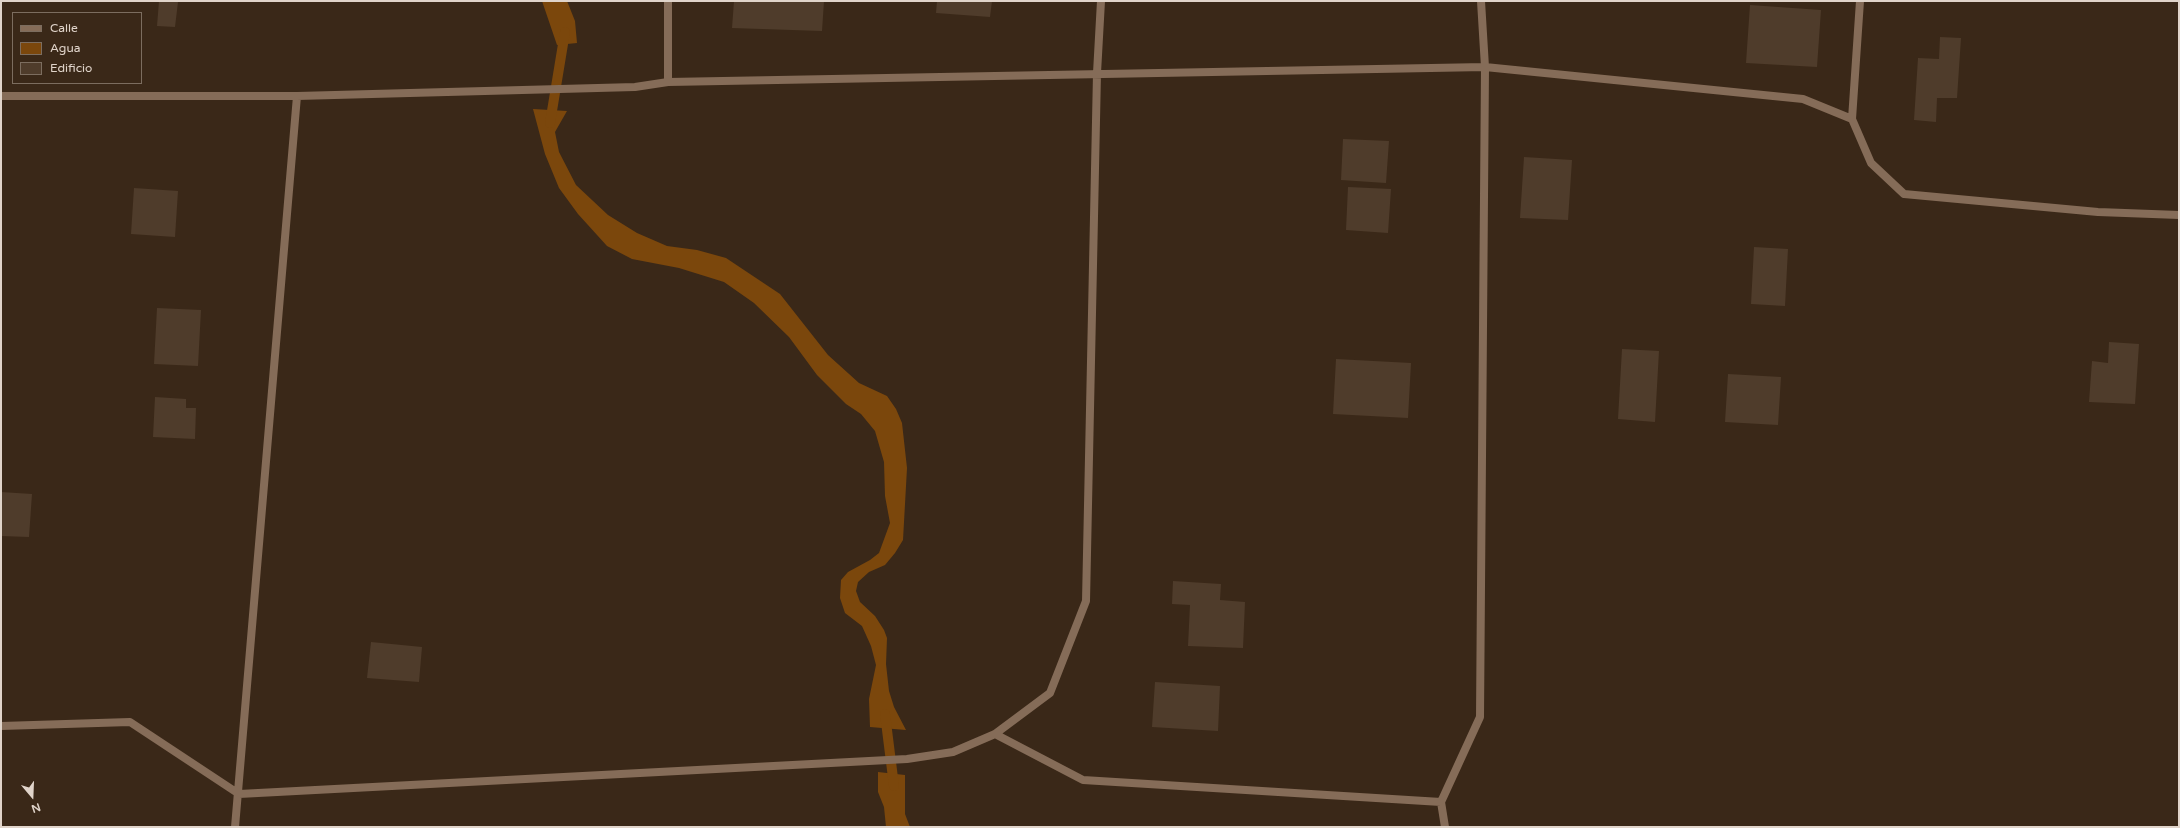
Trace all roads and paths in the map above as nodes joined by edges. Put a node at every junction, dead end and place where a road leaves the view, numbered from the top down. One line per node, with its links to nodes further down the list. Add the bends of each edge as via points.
1 (668, 1): 7 (street)
2 (1101, 1): 6 (street)
3 (1481, 1): 5 (street)
4 (1860, 1): 10 (street)
5 (1485, 67): 6 (street); 10 (street, via 1803,99); 15 (street, via 1480,717)
6 (1097, 73): 7 (street); 13 (street, via 1086,602 1050,693)
7 (668, 82): 9 (street, via 635,87)
8 (1, 96): 9 (street)
9 (297, 96): 14 (street)
10 (1852, 119): 11 (street, via 1871,163 1904,194 2098,212)
11 (2179, 215)
12 (1, 726): 14 (street, via 130,722)
13 (995, 734): 14 (street, via 953,752 907,759); 15 (street, via 1083,780)
14 (239, 794): 16 (street)
15 (1441, 802): 17 (street)
16 (235, 827)
17 (1445, 827)

